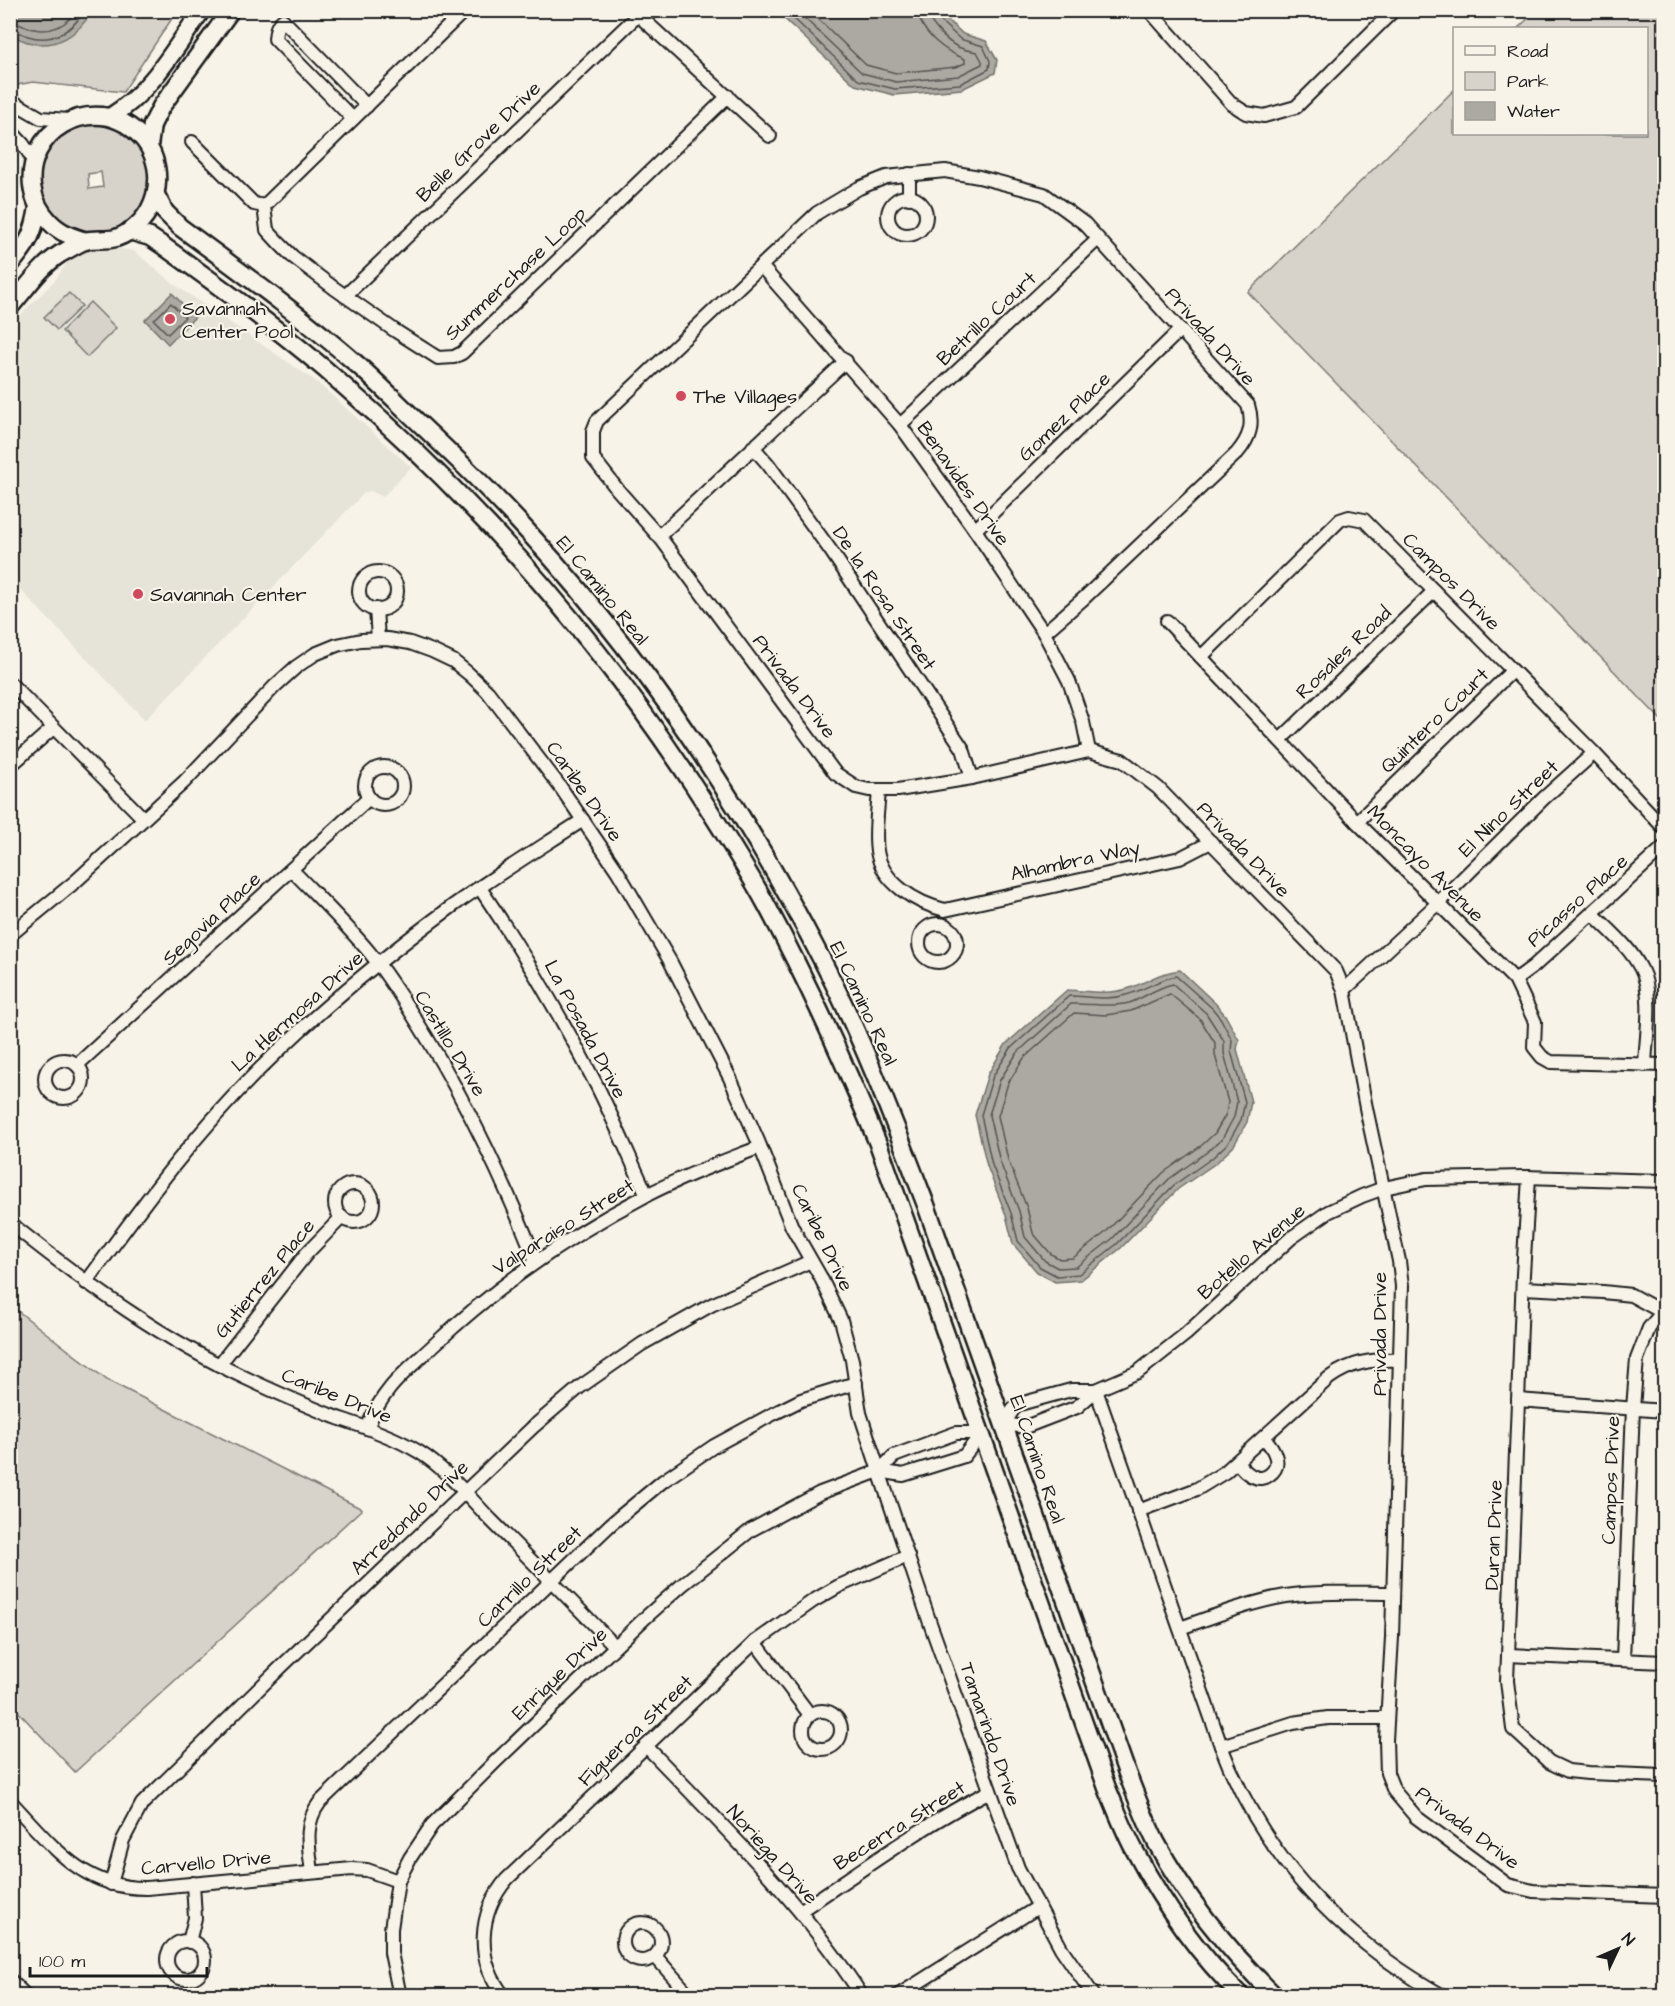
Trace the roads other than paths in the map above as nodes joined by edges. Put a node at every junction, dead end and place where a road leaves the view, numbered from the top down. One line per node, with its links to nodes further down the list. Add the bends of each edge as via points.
1 (202, 10): 10 (main road, via 143,92)
2 (231, 10): 16 (main road, via 161,107 152,125)
3 (1149, 10): 4 (street, via 1232,104 1246,113 1264,116 1296,107)
4 (1394, 10)
5 (462, 12): 9 (street)
6 (636, 12): 7 (street); 28 (street, Belle Grove Drive)
7 (728, 96): 14 (street); 28 (street, Summerchase Loop, via 462,353 438,358)
8 (10, 100): 12 (street, via 41,118)
9 (367, 106): 11 (street); 11 (street, via 283,20 279,22 275,39)
10 (110, 117): 12 (main road, via 89,115); 16 (main road, via 126,123)
11 (353, 119): 21 (street)
12 (69, 120): 17 (main road, via 41,144)
13 (10, 130): 17 (street)
14 (770, 136)
15 (192, 142): 21 (street, via 254,204)
16 (149, 146): 19 (main road, via 157,170)
17 (34, 161): 22 (main road, via 33,190)
18 (909, 174): 20 (street); 24 (street, Privada Drive, via 945,171 1044,194 1085,224); 27 (street, Privada Drive, via 886,177 832,203)
19 (156, 195): 23 (main road, via 141,222); 29 (main road, El Camino Real, via 180,227)
20 (909, 198)
21 (264, 206): 28 (street, Summerchase Loop, via 267,230 291,256)
22 (38, 207): 25 (main road, via 66,235); 26 (main road, via 29,243)
23 (129, 231): 25 (main road, via 108,240); 31 (main road, via 162,245)
24 (1098, 239): 32 (street, Privada Drive); 34 (street, Betrillo Court)
25 (86, 241): 30 (main road, via 58,256)
26 (10, 265)
27 (761, 266): 33 (street, Benavides Drive); 37 (street, Privada Drive, via 597,421 593,431 593,458)
28 (345, 296)
29 (280, 302): 31 (main road); 92 (main road, El Camino Real, via 359,366 531,534 639,668 747,824 788,894 864,1048 926,1204)
30 (10, 307)
31 (265, 322): 94 (main road, via 343,384 514,552 626,687 729,840 798,964 846,1065)
32 (1180, 330): 36 (street, Gomez Place); 41 (street, Privada Drive, via 1248,405 1249,435 1237,453)
33 (846, 361): 34 (street, Benavides Drive); 35 (street)
34 (900, 425): 36 (street, Benavides Drive)
35 (753, 447): 37 (street); 51 (street, De la Rosa Street, via 831,550 963,749)
36 (975, 530): 41 (street, Benavides Drive)
37 (659, 536): 52 (street, Privada Drive, via 836,773 856,788)
38 (1434, 591): 43 (street, Campos Drive, via 1364,520 1349,517 1340,520); 44 (street, Campos Drive); 47 (street, Rosales Road)
39 (376, 609): 42 (street)
40 (1167, 621): 43 (street, Moncayo Avenue)
41 (1044, 633): 48 (street, Benavides Drive, via 1069,681)
42 (378, 639): 54 (street, Caribe Drive, via 337,645 296,667 184,782); 55 (street, Caribe Drive, via 410,643 432,651 469,674 488,692)
43 (1201, 657): 47 (street, Moncayo Avenue)
44 (1512, 671): 49 (street, Campos Drive); 56 (street, Quintero Court)
45 (10, 683): 46 (street)
46 (53, 728): 50 (street); 54 (street)
47 (1280, 740): 56 (street, Moncayo Avenue)
48 (1089, 751): 51 (street, Privada Drive); 58 (street, Privada Drive, via 1114,756 1131,766)
49 (1594, 753): 57 (street, Campos Drive); 62 (street, El Nino Street)
50 (10, 766)
51 (972, 778): 52 (street, Privada Drive)
52 (879, 790): 63 (street, via 877,850 888,874 924,904)
53 (369, 798): 60 (street, Segovia Place)
54 (143, 818): 66 (street, Caribe Drive, via 76,881)
55 (583, 820): 61 (street, La Hermosa Drive); 73 (street, Caribe Drive, via 670,962 730,1078)
56 (1357, 822): 62 (street, Moncayo Avenue)
57 (1665, 828)
58 (1211, 842): 63 (street, Alhambra Way, via 1180,858); 69 (street, Privada Drive, via 1336,971)
59 (1665, 847): 64 (street, Picasso Place)
60 (292, 870): 67 (street, Castillo Drive); 70 (street, Segovia Place)
61 (480, 888): 67 (street, La Hermosa Drive); 77 (street, La Posada Drive, via 516,942 598,1088)
62 (1438, 903): 68 (street, Moncayo Avenue); 69 (street, El Nino Street)
63 (945, 909): 65 (street)
64 (1592, 913): 68 (street, Picasso Place); 71 (street, via 1612,931 1645,979)
65 (940, 924)
66 (10, 935)
67 (378, 964): 80 (street, Castillo Drive, via 474,1120); 82 (street, La Hermosa Drive, via 278,1052 217,1115 140,1207)
68 (1515, 980): 71 (street, Moncayo Avenue, via 1535,1022 1534,1047 1542,1057 1551,1062)
69 (1344, 990): 76 (street, Privada Drive)
70 (77, 1065)
71 (1645, 1065): 72 (street, Moncayo Avenue)
72 (1665, 1065)
73 (760, 1147): 77 (street, Valparaiso Street); 81 (street, Caribe Drive, via 792,1227)
74 (1529, 1177): 75 (street, Botello Avenue); 76 (street, Botello Avenue, via 1426,1179); 83 (street, Duran Drive)
75 (1665, 1181)
76 (1384, 1188): 85 (street, Privada Drive, via 1402,1286); 88 (street, Botello Avenue, via 1328,1212 1291,1238 1155,1360 1138,1372)
77 (647, 1195): 80 (street, Valparaiso Street)
78 (342, 1217): 86 (street, Gutierrez Place, via 307,1253)
79 (10, 1222): 82 (street, Caribe Drive)
80 (536, 1261): 93 (street, Valparaiso Street, via 476,1308 388,1389)
81 (811, 1261): 87 (street, Caribe Drive, via 841,1320); 98 (street, Arredondo Drive, via 711,1305 610,1365 553,1409)
82 (86, 1283): 86 (street, Caribe Drive)
83 (1523, 1288): 84 (street, via 1631,1295); 89 (street, Duran Drive)
84 (1664, 1311): 90 (street, Campos Drive, via 1649,1328 1638,1359)
85 (1399, 1360): 95 (street, via 1360,1362 1343,1368); 102 (street, Privada Drive)
86 (219, 1365): 93 (street, Caribe Drive, via 302,1404)
87 (856, 1383): 97 (street, Caribe Drive, via 860,1413); 101 (street, Carrillo Street, via 801,1400 688,1462 611,1524)
88 (1095, 1390): 92 (street, Botello Avenue, via 1077,1407 1024,1427); 92 (street, Botello Avenue, via 1071,1390 1016,1405); 99 (street)
89 (1518, 1400): 90 (street); 106 (street, Duran Drive)
90 (1633, 1408): 91 (street); 107 (street, Campos Drive)
91 (1665, 1411)
92 (1004, 1424): 94 (main road); 134 (main road, El Camino Real, via 1127,1773 1156,1841 1217,1934)
93 (367, 1428): 98 (street, Caribe Drive, via 420,1453)
94 (982, 1433): 97 (street, Enrique Drive, via 956,1433 894,1456); 97 (street, Enrique Drive, via 964,1456 903,1475); 133 (main road, via 1107,1788 1135,1851 1196,1947)
95 (1264, 1438): 96 (street); 96 (street, via 1276,1459 1275,1468 1268,1475 1253,1477)
96 (1237, 1462): 99 (street, via 1204,1486)
97 (879, 1472): 100 (street, Tamarindo Drive); 105 (street, Enrique Drive, via 820,1493 751,1530)
98 (463, 1492): 101 (street, Caribe Drive); 119 (street, Arredondo Drive, via 142,1804 123,1840)
99 (1138, 1511): 103 (street)
100 (908, 1556): 104 (street, Figueroa Street, via 839,1586); 114 (street, Tamarindo Drive)
101 (551, 1581): 105 (street, Caribe Drive); 116 (street, Carrillo Street, via 320,1802 308,1832)
102 (1393, 1593): 103 (street, via 1286,1596); 110 (street, Privada Drive)
103 (1180, 1628): 112 (street)
104 (755, 1642): 109 (street); 111 (street, Figueroa Street)
105 (615, 1646): 117 (street, Enrique Drive, via 432,1825)
106 (1508, 1655): 107 (street); 113 (street, Duran Drive, via 1513,1729 1549,1762 1568,1771)
107 (1623, 1660): 108 (street)
108 (1665, 1662)
109 (810, 1715)
110 (1387, 1718): 112 (street, via 1302,1721); 120 (street, Privada Drive, via 1387,1773 1399,1799 1427,1826 1508,1885 1533,1891)
111 (646, 1746): 122 (street, Noriega Drive); 128 (street, Figueroa Street, via 498,1890 487,1915 483,1946 489,1974)
112 (1221, 1746): 135 (street, via 1260,1828 1317,1900 1391,1965)
113 (1665, 1776)
114 (990, 1791): 121 (street, Tamarindo Drive, via 1018,1868); 122 (street, Becerra Street)
115 (10, 1801): 119 (street, Carvello Drive, via 78,1868)
116 (312, 1872): 117 (street, Carvello Drive, via 367,1869); 118 (street, Carvello Drive)
117 (398, 1881): 127 (street, Enrique Drive, via 391,1953)
118 (193, 1883): 119 (street, Carvello Drive, via 147,1888); 123 (street, via 195,1918)
119 (111, 1884)
120 (1665, 1896)
121 (1038, 1907): 131 (street); 132 (street, Tamarindo Drive)
122 (800, 1911): 130 (street, Noriega Drive)
123 (189, 1942)
124 (655, 1956): 129 (street)
125 (10, 1980): 126 (street)
126 (26, 1995)
127 (400, 1995)
128 (504, 1995)
129 (690, 1995)
130 (862, 1995)
131 (897, 1995)
132 (1094, 1995)
133 (1241, 1995)
134 (1275, 1995)
135 (1443, 1995)

